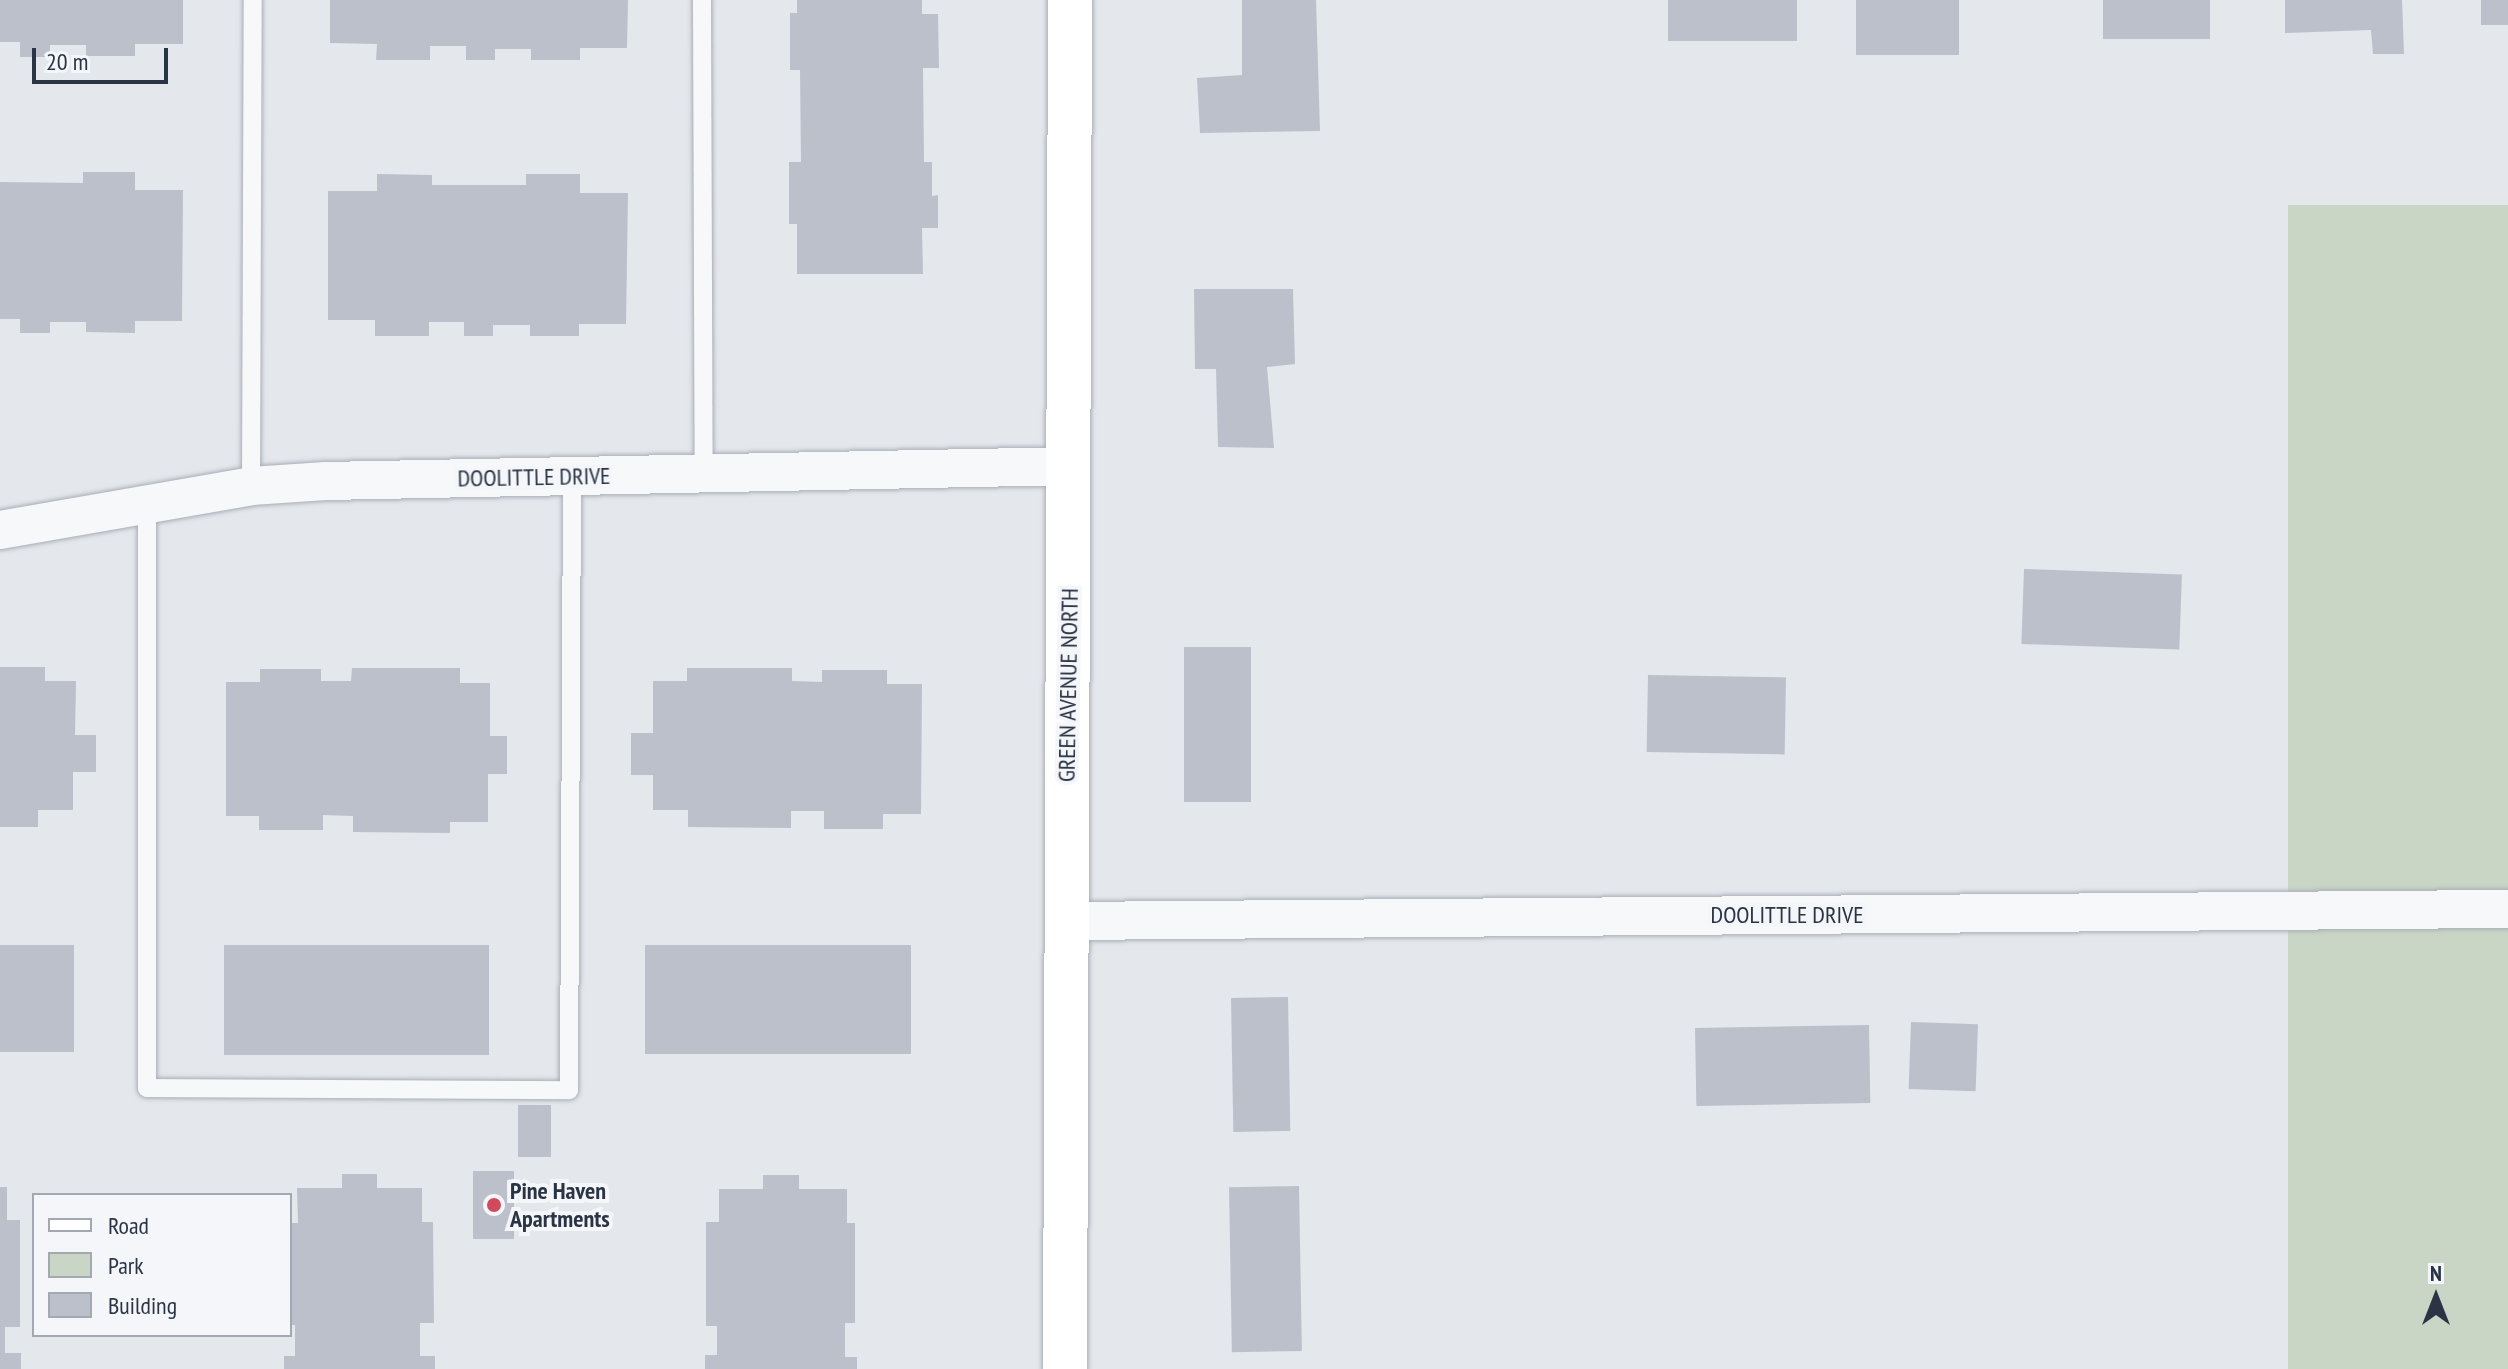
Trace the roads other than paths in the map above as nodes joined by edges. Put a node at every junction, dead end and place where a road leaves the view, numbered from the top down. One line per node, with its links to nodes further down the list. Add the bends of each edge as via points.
1 (253, 0): 7 (lane)
2 (702, 0): 5 (lane)
3 (1070, 0): 4 (street, GREEN AVENUE NORTH)
4 (1071, 466): 5 (street, DOOLITTLE DRIVE); 11 (street, GREEN AVENUE NORTH)
5 (704, 475): 6 (street, DOOLITTLE DRIVE)
6 (572, 477): 7 (street, DOOLITTLE DRIVE); 8 (lane, via 569,1090 147,1088)
7 (251, 486): 8 (street, DOOLITTLE DRIVE)
8 (147, 503): 9 (street, DOOLITTLE DRIVE)
9 (0, 530)
10 (2508, 909): 11 (street, DOOLITTLE DRIVE)
11 (1066, 921): 12 (street, GREEN AVENUE NORTH)
12 (1065, 1369)

